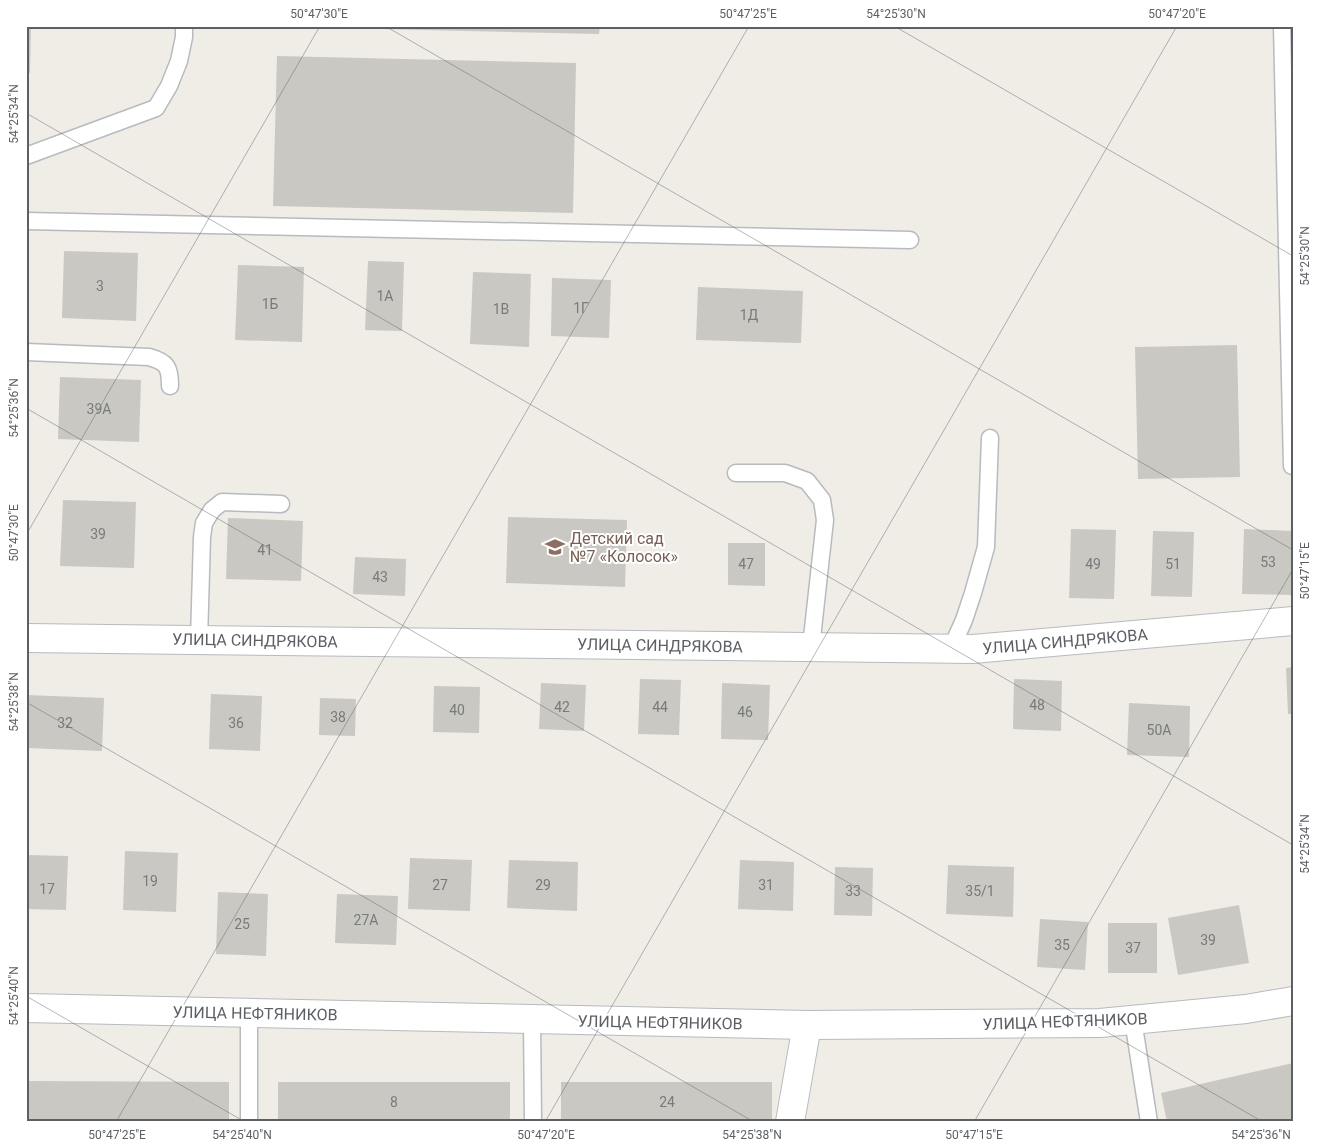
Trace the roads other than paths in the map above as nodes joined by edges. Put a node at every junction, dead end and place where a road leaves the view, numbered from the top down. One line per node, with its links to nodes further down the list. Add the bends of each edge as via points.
1 (184, 26): 3 (lane, via 179,61 156,108)
2 (1282, 26): 9 (lane)
3 (26, 156)
4 (26, 221): 5 (lane)
5 (910, 240)
6 (26, 352): 7 (lane, via 149,357 166,366 170,373)
7 (170, 386)
8 (990, 438): 16 (lane, via 986,546 964,620)
9 (1292, 466)
10 (736, 473): 15 (lane, via 785,473 807,481 822,500 825,520)
11 (281, 504): 14 (lane, via 222,502 212,510 204,524 202,537)
12 (1293, 621): 16 (street, УЛИЦА СИНДРЯКОВА)
13 (26, 638): 14 (street, УЛИЦА СИНДРЯКОВА)
14 (199, 640): 15 (street, УЛИЦА СИНДРЯКОВА)
15 (811, 647): 16 (street, УЛИЦА СИНДРЯКОВА)
16 (950, 649)
17 (1293, 1001): 21 (street, УЛИЦА НЕФТЯНИКОВ)
18 (26, 1008): 19 (street, УЛИЦА НЕФТЯНИКОВ)
19 (249, 1013): 20 (street, УЛИЦА НЕФТЯНИКОВ); 23 (lane)
20 (532, 1019): 22 (street, УЛИЦА НЕФТЯНИКОВ); 24 (lane)
21 (1133, 1020): 22 (street, УЛИЦА НЕФТЯНИКОВ); 26 (lane)
22 (807, 1025): 25 (street)
23 (249, 1122)
24 (533, 1122)
25 (790, 1122)
26 (1149, 1122)

